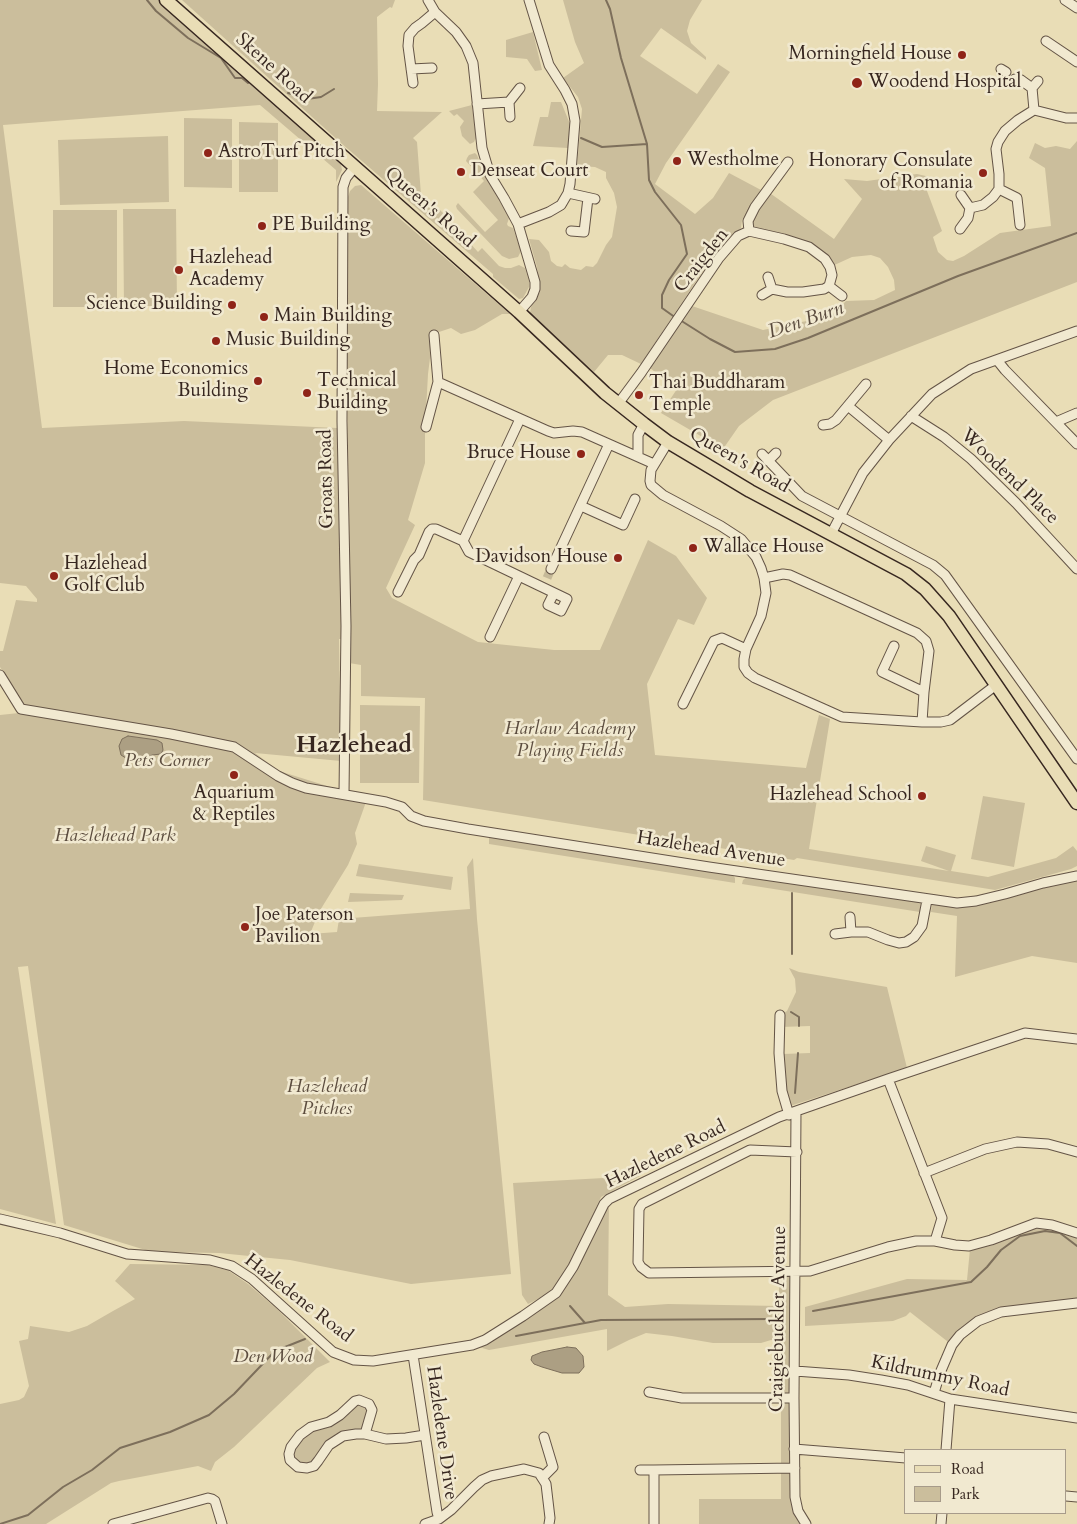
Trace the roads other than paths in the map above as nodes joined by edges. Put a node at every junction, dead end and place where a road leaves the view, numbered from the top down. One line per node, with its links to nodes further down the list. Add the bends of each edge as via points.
1 (166, 0): 20 (main road, Skene Road)
2 (428, 0): 6 (street)
3 (529, 0): 22 (street, via 549,65 572,104 575,121)
4 (1065, 0): 5 (street)
5 (1077, 8)
6 (436, 12): 10 (street, via 409,35); 15 (street, via 466,46 473,63)
7 (1046, 41): 8 (street)
8 (1077, 62)
9 (432, 68): 10 (street)
10 (411, 69): 12 (street)
11 (1015, 79): 16 (street, via 1035,84)
12 (413, 83)
13 (520, 88): 14 (street)
14 (509, 102): 15 (street); 17 (street)
15 (477, 104): 25 (street, via 482,148 490,175)
16 (1034, 110): 18 (street); 21 (street, via 1005,131 998,142)
17 (510, 117)
18 (1077, 118)
19 (788, 162): 29 (street, via 755,207 748,222)
20 (354, 168): 35 (main road, Queen's Road); 77 (street, Groats Road, via 343,187)
21 (999, 189): 24 (street, via 984,204); 26 (street, via 1017,198)
22 (568, 193): 25 (street, via 561,205); 28 (street, via 592,198 584,232)
23 (961, 195): 24 (street)
24 (970, 208): 27 (street)
25 (518, 224): 35 (street, via 535,282 532,297)
26 (1020, 225)
27 (960, 229)
28 (572, 231)
29 (749, 231): 31 (street, Craigden, via 809,247 830,267); 41 (street, Craigden, via 738,236 719,258)
30 (768, 277): 32 (street)
31 (829, 286): 32 (street, via 803,292); 34 (street)
32 (772, 289): 33 (street)
33 (762, 295)
34 (842, 296)
35 (519, 312): 41 (main road, Queen's Road)
36 (1077, 331): 38 (street)
37 (434, 335): 39 (street)
38 (997, 360): 44 (street, via 952,380 932,394); 46 (street)
39 (438, 382): 45 (street); 49 (street)
40 (866, 384): 42 (street)
41 (618, 404): 47 (main road, Queen's Road)
42 (848, 406): 48 (street, via 836,420); 50 (street)
43 (1077, 413): 46 (street)
44 (911, 416): 50 (street); 62 (street, Woodend Place, via 971,459)
45 (520, 419): 52 (street, via 554,433 582,432); 61 (street)
46 (1056, 422): 53 (street)
47 (644, 424): 51 (main road, Queen's Road); 55 (street, via 638,435)
48 (823, 425)
49 (426, 427)
50 (888, 440): 59 (street, via 863,473)
51 (668, 442): 56 (street); 60 (main road, Queen's Road)
52 (609, 444): 55 (street); 58 (street)
53 (1077, 444)
54 (776, 453): 59 (street, Queen's Road, via 765,457 802,496)
55 (638, 456): 56 (street)
56 (654, 464): 64 (street, via 650,481 654,489 741,539 756,557)
57 (635, 499): 58 (street, via 623,525)
58 (581, 506): 65 (street)
59 (840, 516): 60 (street); 76 (street, Queen's Road, via 933,564 945,575)
60 (831, 534): 72 (main road, Queen's Road, via 906,574 926,589 949,616)
61 (463, 541): 63 (street, via 469,552); 66 (street, via 432,529)
62 (1077, 569)
63 (519, 576): 65 (street); 68 (street)
64 (764, 578): 70 (street, via 766,593 761,616); 73 (street, via 790,575 917,633 926,641 929,650)
65 (542, 587): 67 (street)
66 (398, 592)
67 (554, 593)
68 (490, 637)
69 (894, 646): 73 (street, via 882,672)
70 (746, 649): 74 (street, via 722,638 714,640); 75 (street, via 744,667 748,673 834,714)
71 (0, 675): 77 (street, Hazlehead Avenue, via 21,709 234,746 292,784)
72 (996, 685): 75 (street, via 950,720); 78 (main road, Queen's Road)
73 (924, 692): 75 (street)
74 (683, 704)
75 (922, 722)
76 (1077, 759)
77 (344, 794): 80 (street, Hazlehead Avenue, via 386,802 402,807 411,816 468,829)
78 (1077, 803)
79 (1077, 876): 80 (street, Hazlehead Avenue, via 976,901)
80 (927, 900): 82 (street, via 922,926 906,942 899,943 868,932)
81 (850, 917): 82 (street)
82 (851, 932): 83 (street)
83 (834, 934)
84 (780, 1015): 87 (street, Craigiebuckler Avenue, via 782,1092)
85 (1077, 1039): 86 (street, Hazledene Road, via 1024,1033)
86 (888, 1079): 87 (street, Hazledene Road); 90 (street)
87 (793, 1114): 88 (street, Craigiebuckler Avenue); 96 (street, Hazledene Road, via 779,1117 609,1200 604,1204 574,1268 556,1293 485,1340)
88 (797, 1152): 94 (street, Craigiebuckler Avenue); 94 (street, via 750,1150 642,1204 639,1209 638,1262 643,1270 650,1273)
89 (1077, 1152): 90 (street, via 1048,1144 1017,1142 985,1149)
90 (924, 1173): 93 (street, via 942,1218)
91 (0, 1219): 96 (street, Hazledene Road, via 127,1254 210,1260 232,1266 252,1279 333,1352 354,1360 373,1361)
92 (1077, 1232): 93 (street, via 1036,1223 969,1246)
93 (935, 1241): 94 (street, via 888,1247 810,1271)
94 (796, 1271): 97 (street, Craigiebuckler Avenue)
95 (1077, 1303): 99 (street, via 1001,1312 978,1321 952,1345)
96 (413, 1354): 104 (street, Hazledene Drive)
97 (795, 1371): 99 (street, Kildrummy Road, via 881,1380); 100 (street, Craigiebuckler Avenue)
98 (649, 1392): 100 (street, via 682,1398)
99 (934, 1393): 101 (street, Kildrummy Road)
100 (794, 1398): 106 (street, Craigiebuckler Avenue)
101 (950, 1399): 102 (street, Kildrummy Road); 107 (street)
102 (1077, 1418)
103 (365, 1434): 103 (street, via 344,1436 333,1442 324,1449 314,1466 298,1467 290,1460 291,1447 300,1435 311,1427 329,1422 359,1400 372,1410); 104 (street, via 386,1439)
104 (425, 1435): 113 (street, Hazledene Drive)
105 (544, 1437): 112 (street, via 553,1467)
106 (794, 1449): 108 (street); 109 (street, Craigiebuckler Avenue)
107 (946, 1449)
108 (904, 1458)
109 (795, 1468): 111 (street); 119 (street, Craigiebuckler Avenue, via 795,1498)
110 (640, 1470): 111 (street)
111 (654, 1470): 118 (street)
112 (541, 1475): 113 (street, Hazledene Drive, via 524,1469 491,1476 474,1486 456,1506); 117 (street, via 546,1484)
113 (439, 1518): 116 (street)
114 (113, 1524): 115 (street, via 208,1498 215,1502)
115 (222, 1524)
116 (425, 1524)
117 (549, 1524)
118 (654, 1524)
119 (806, 1524)

